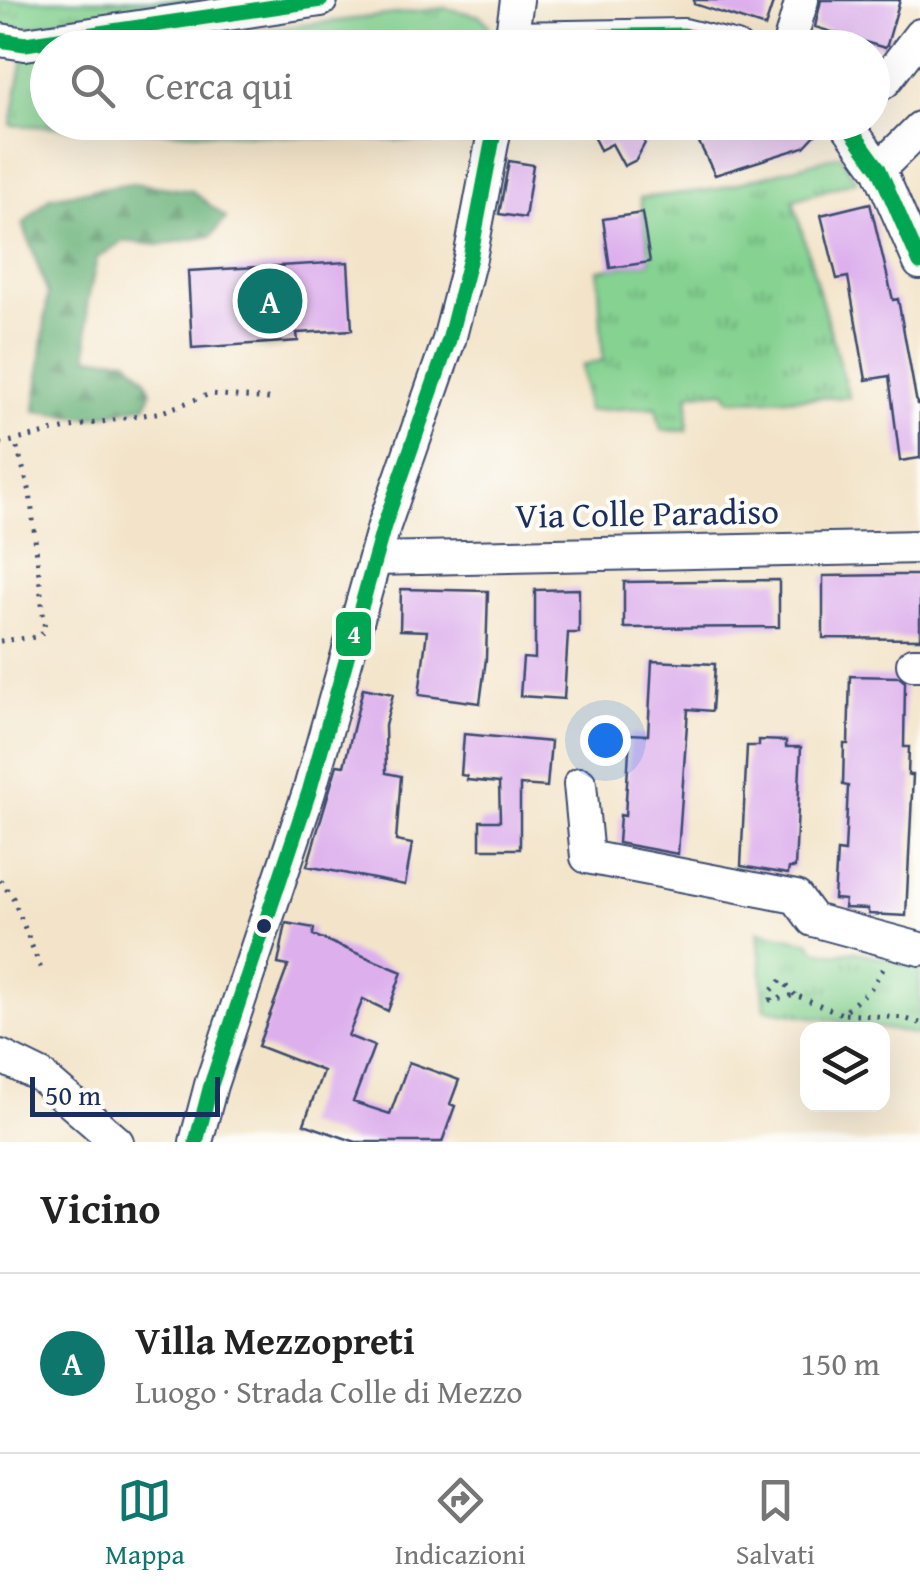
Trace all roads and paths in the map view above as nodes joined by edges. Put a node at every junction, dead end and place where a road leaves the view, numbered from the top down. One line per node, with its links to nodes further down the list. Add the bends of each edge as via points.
1 (321, 0): 4 (street)
2 (516, 0): 5 (street)
3 (802, 0): 6 (street)
4 (120, 30)
5 (513, 30)
6 (793, 30)
7 (920, 35): 10 (street)
8 (0, 40): 9 (street)
9 (30, 43)
10 (910, 68)
11 (920, 128): 14 (street)
12 (493, 140): 20 (street, via 449,340)
13 (858, 140): 14 (street)
14 (879, 169): 15 (street)
15 (920, 263)
16 (270, 399): 17 (path, via 210,394 162,412)
17 (16, 440): 18 (path); 21 (path, via 30,492 46,631)
18 (0, 444)
19 (920, 547): 20 (street, Via Colle Paradiso)
20 (375, 559): 32 (street, via 310,792)
21 (0, 641)
22 (580, 784): 24 (street, via 587,857 796,898 813,920)
23 (0, 880): 25 (path)
24 (920, 949)
25 (42, 969)
26 (882, 971): 28 (path)
27 (796, 996): 27 (path, via 777,998 771,1000 782,980); 28 (path)
28 (842, 1014): 29 (path)
29 (920, 1024)
30 (0, 1056): 31 (street, via 40,1076)
31 (117, 1142)
32 (196, 1142)

